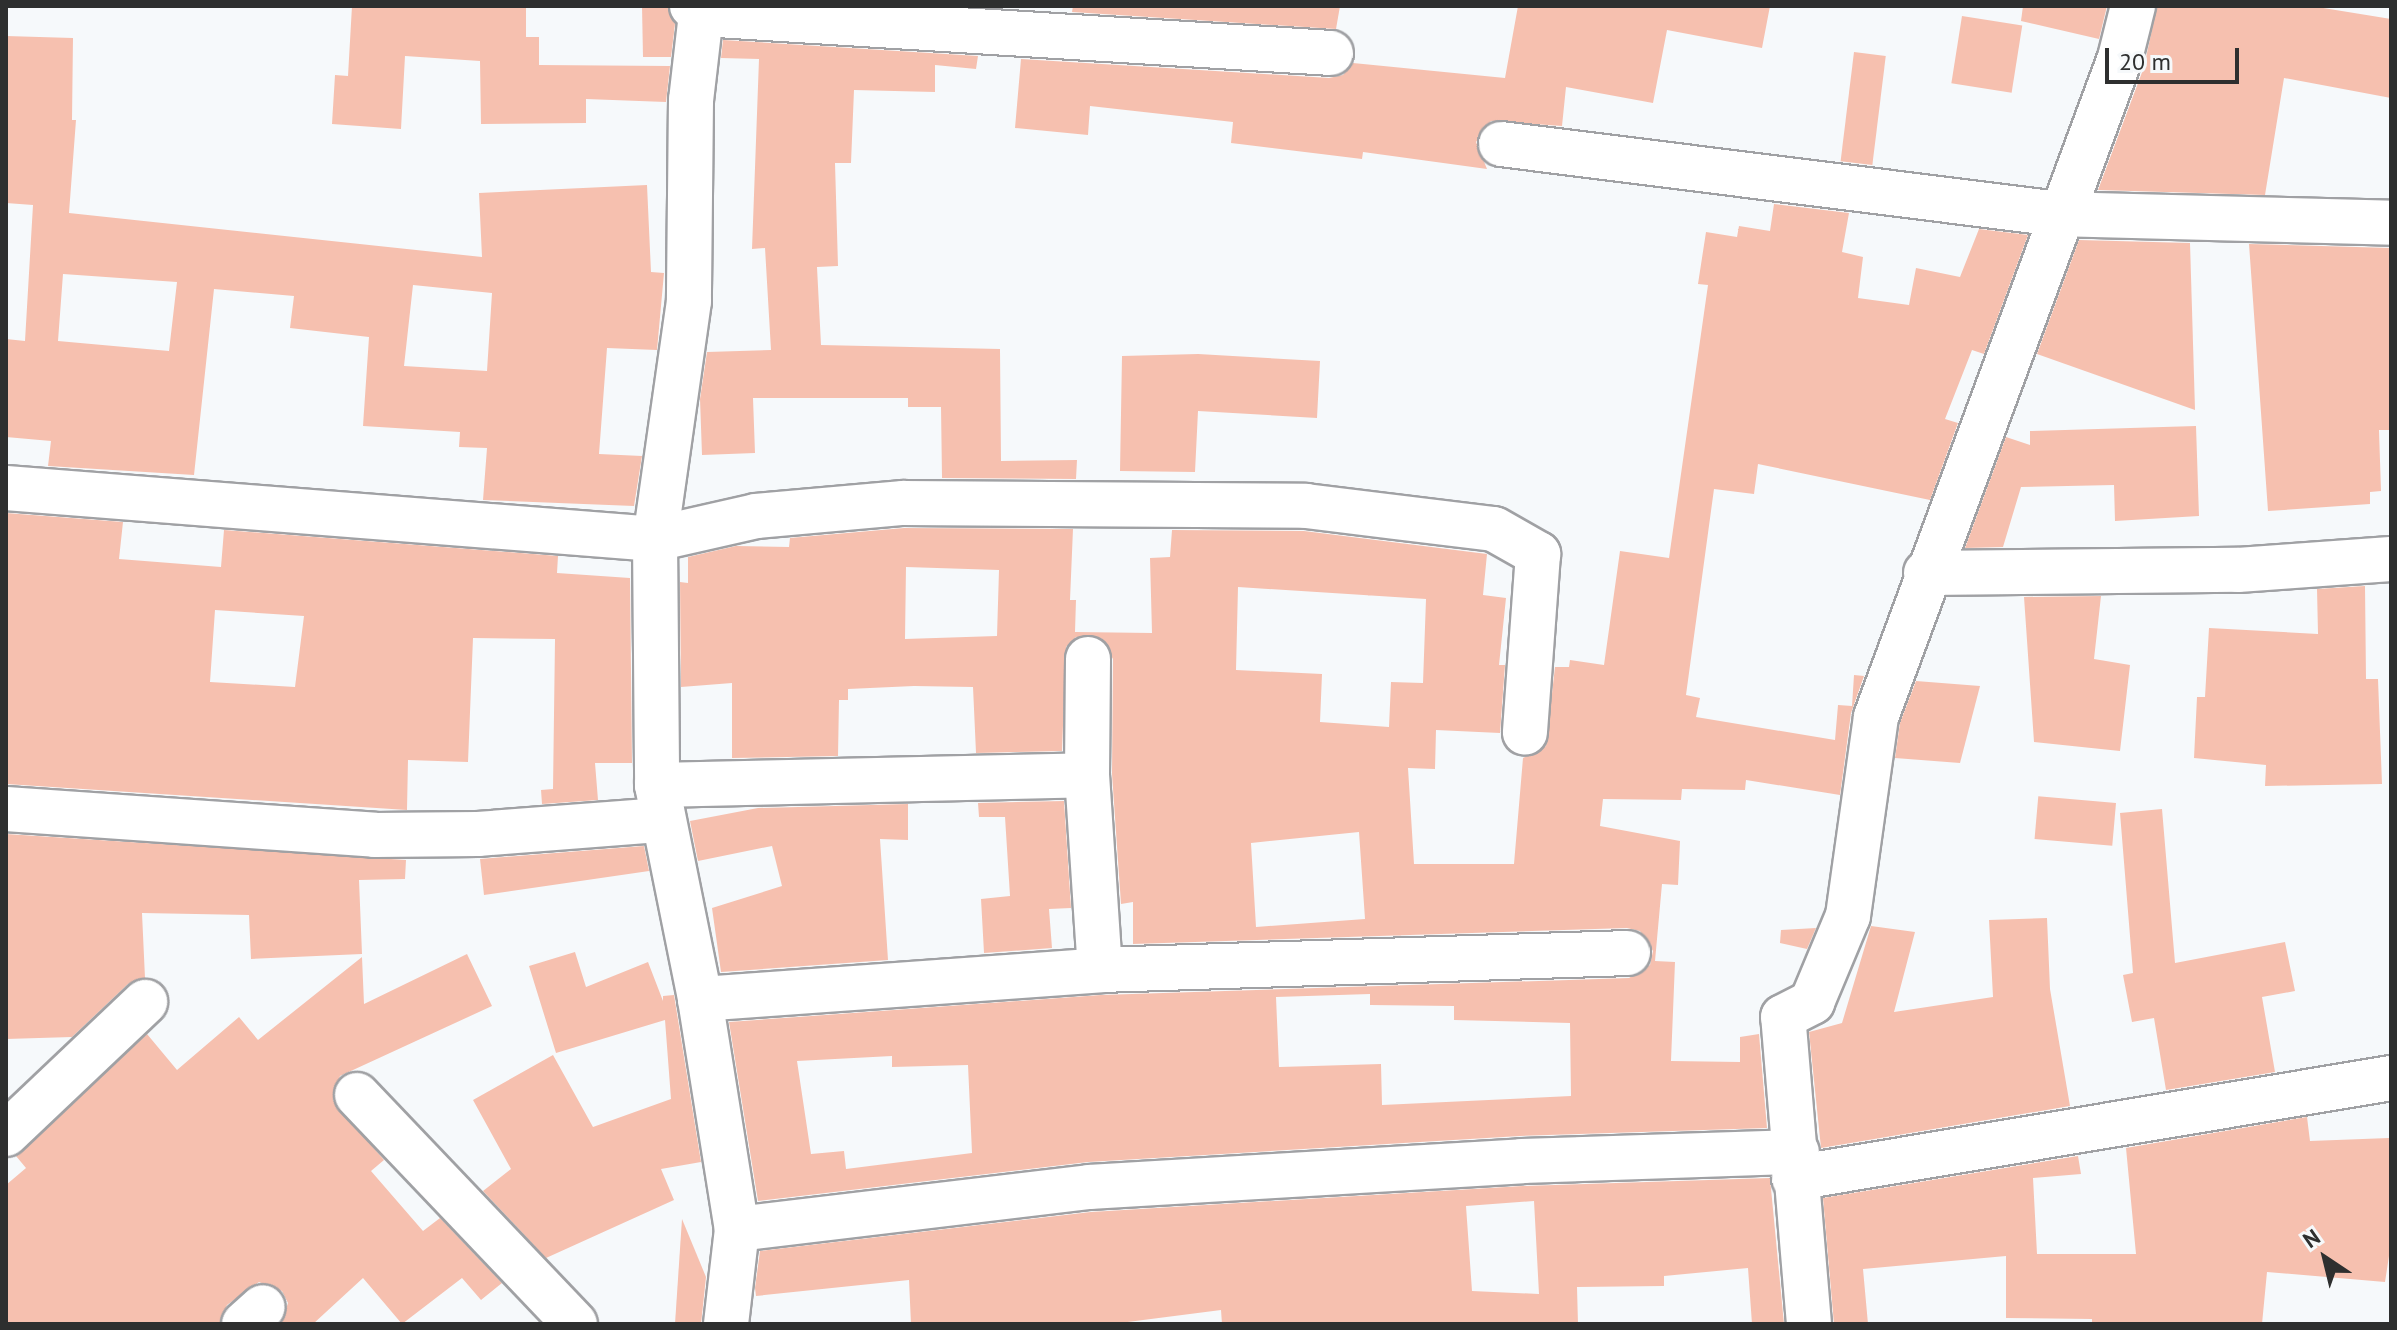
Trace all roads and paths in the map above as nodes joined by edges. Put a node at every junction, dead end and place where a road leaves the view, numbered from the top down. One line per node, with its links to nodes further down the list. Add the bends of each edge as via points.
1 (2133, 6): 5 (street, via 2120,58)
2 (696, 10): 3 (street); 8 (street, via 689,301)
3 (1331, 53)
4 (1501, 144): 5 (street)
5 (2058, 214): 6 (street); 10 (street)
6 (2391, 223)
7 (6, 488): 8 (street)
8 (655, 539): 12 (street, via 756,516 903,503 1306,506 1494,529 1538,554); 14 (street)
9 (2391, 559): 10 (street, via 2238,570)
10 (1926, 573): 23 (street, via 1876,717 1848,916 1812,1002 1783,1017)
11 (1088, 659): 13 (street)
12 (1525, 733)
13 (1087, 775): 14 (street); 17 (street)
14 (659, 802): 15 (street, via 478,834 375,835); 18 (street)
15 (6, 809)
16 (1628, 953): 17 (street)
17 (1100, 970): 18 (street)
18 (700, 999): 24 (street)
19 (145, 1002): 22 (street)
20 (2391, 1078): 23 (street)
21 (357, 1095): 25 (street)
22 (6, 1134)
23 (1795, 1165): 24 (street, via 1522,1161 1089,1187); 27 (street)
24 (737, 1229): 26 (street)
25 (575, 1324)
26 (726, 1324)
27 (1809, 1324)

